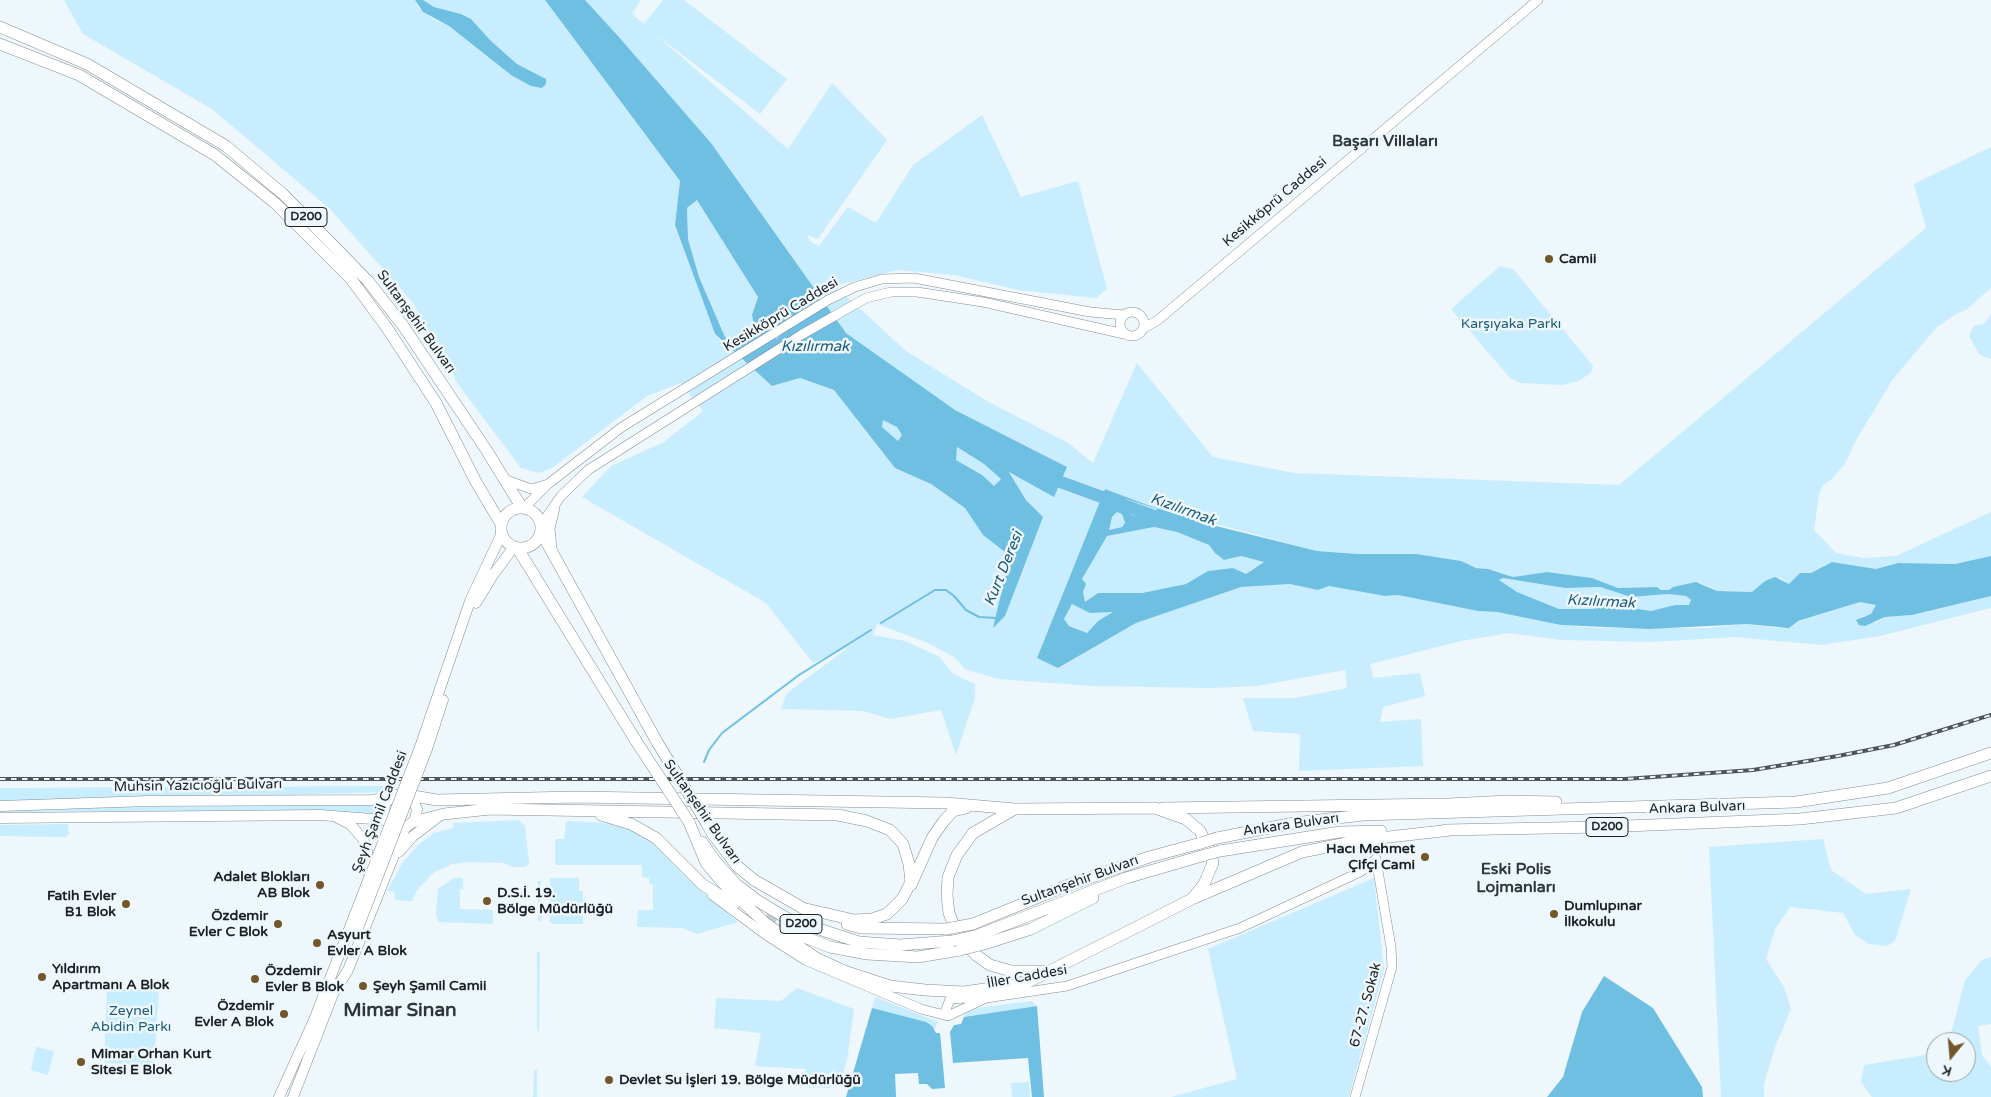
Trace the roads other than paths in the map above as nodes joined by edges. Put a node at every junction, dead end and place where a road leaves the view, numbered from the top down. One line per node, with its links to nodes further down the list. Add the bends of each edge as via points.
1 (1538, 0): 5 (street, Kesikköprü Caddesi)
2 (0, 26): 7 (highway, Sultanşehir Bulvarı / D200, via 87,64 226,146 283,194 368,280 404,327)
3 (0, 44): 12 (highway, Sultanşehir Bulvarı / D200, via 79,75 215,155 275,203 351,279 387,328 436,403)
4 (1124, 315): 5 (street, via 1138,313); 6 (street, via 1119,326); 8 (street, Kesikköprü Caddesi, via 1090,312 914,278 882,279 828,300 622,427)
5 (1144, 328): 6 (street, via 1135,336)
6 (1124, 334): 9 (street, Kesikköprü Caddesi, via 983,302 916,292 891,292 866,298 588,470)
7 (504, 479): 8 (street, via 531,489); 10 (highway, Sultanşehir Bulvarı / D200)
8 (548, 484): 10 (street, Kesikköprü Caddesi)
9 (560, 498): 11 (street, Kesikköprü Caddesi); 14 (street, via 550,522)
10 (523, 508): 11 (highway, Sultanşehir Bulvarı, via 535,514); 12 (highway, via 508,512)
11 (541, 528): 13 (highway, via 533,545); 14 (highway, Sultanşehir Bulvarı / D200)
12 (501, 529): 13 (highway, Sultanşehir Bulvarı, via 505,542); 15 (main road, Şeyh Şamil Caddesi, via 470,601)
13 (516, 548): 15 (main road, Şeyh Şamil Caddesi, via 492,574 475,604); 29 (highway, Sultanşehir Bulvarı / D200, bridge)
14 (552, 549): 41 (highway, Sultanşehir Bulvarı / D200, bridge, via 657,742 712,833 737,866 754,880)
15 (424, 748): 45 (main road, Şeyh Şamil Caddesi, bridge)
16 (1991, 753): 21 (highway, Ankara Bulvarı / D200, via 1888,788 1796,802)
17 (1991, 776): 31 (highway, Ankara Bulvarı / D200, via 1896,808 1800,819)
18 (401, 795): 19 (highway, Muhsin Yazıcıoğlu Bulvarı, via 437,800 576,797); 20 (main road, Muhsin Yazıcıoğlu Bulvarı, via 371,800); 28 (main road, via 390,798 384,806); 30 (main road, via 414,801 417,809)
19 (975, 805): 23 (highway, Ankara Bulvarı); 38 (highway, via 953,811 943,822)
20 (0, 806)
21 (1618, 807): 22 (highway, Ankara Bulvarı, via 1508,801); 33 (highway, Ankara Bulvarı / D200, via 1363,815 1294,823)
22 (1155, 808): 23 (highway, Ankara Bulvarı); 39 (highway, via 1186,820 1200,831 1209,849 1213,863 1204,884)
23 (1015, 809): 44 (highway, via 973,833 957,855 948,877 949,913 957,934 990,965 1011,971)
24 (577, 810): 25 (highway, via 490,809); 32 (highway, via 631,824); 38 (highway, via 838,815 867,821 890,830 903,844 910,864 910,882)
25 (444, 814): 30 (highway); 36 (main road, via 413,836)
26 (320, 815): 27 (main road); 28 (main road); 37 (main road, via 343,820 355,828 365,845)
27 (0, 818)
28 (386, 821): 30 (main road, via 396,828); 37 (main road)
29 (689, 822): 43 (highway, Sultanşehir Bulvarı / D200, bridge, via 716,862 736,884 788,919 860,942 900,945); 44 (highway, via 706,863 740,900 789,940 844,971 890,986 964,992 1026,983)
30 (409, 825): 36 (main road)
31 (1451, 830): 34 (highway, Ankara Bulvarı / D200, via 1340,832); 39 (highway, via 1362,840 1302,852)
32 (656, 838): 40 (highway, via 702,884); 47 (street, via 696,883 805,960 921,1009)
33 (1217, 838): 41 (highway, Sultanşehir Bulvarı / D200, bridge, via 1066,886 973,924 946,928 861,928)
34 (1220, 851): 43 (highway, Sultanşehir Bulvarı / D200, bridge, via 1155,870 1030,929)
35 (1376, 859): 46 (street, İller Caddesi, via 1360,872 1240,928 1067,986); 50 (street, 67-27. Sokak, via 1392,967)
36 (390, 866): 45 (main road, via 348,970)
37 (367, 872): 45 (main road, via 330,967)
38 (904, 895): 41 (highway, via 887,914 872,919 838,918)
39 (1192, 899): 44 (highway)
40 (734, 904)
41 (802, 908)
42 (794, 933): 43 (highway, bridge, via 830,947 867,954 918,957 960,950)
43 (981, 940)
44 (1049, 970)
45 (331, 989): 48 (main road, Şeyh Şamil Caddesi); 49 (main road, Şeyh Şamil Caddesi)
46 (986, 998): 47 (street, İller Caddesi, via 952,1015); 47 (street, via 954,997 947,1003)
47 (944, 1015)
48 (279, 1097)
49 (293, 1097)
50 (1355, 1097)

